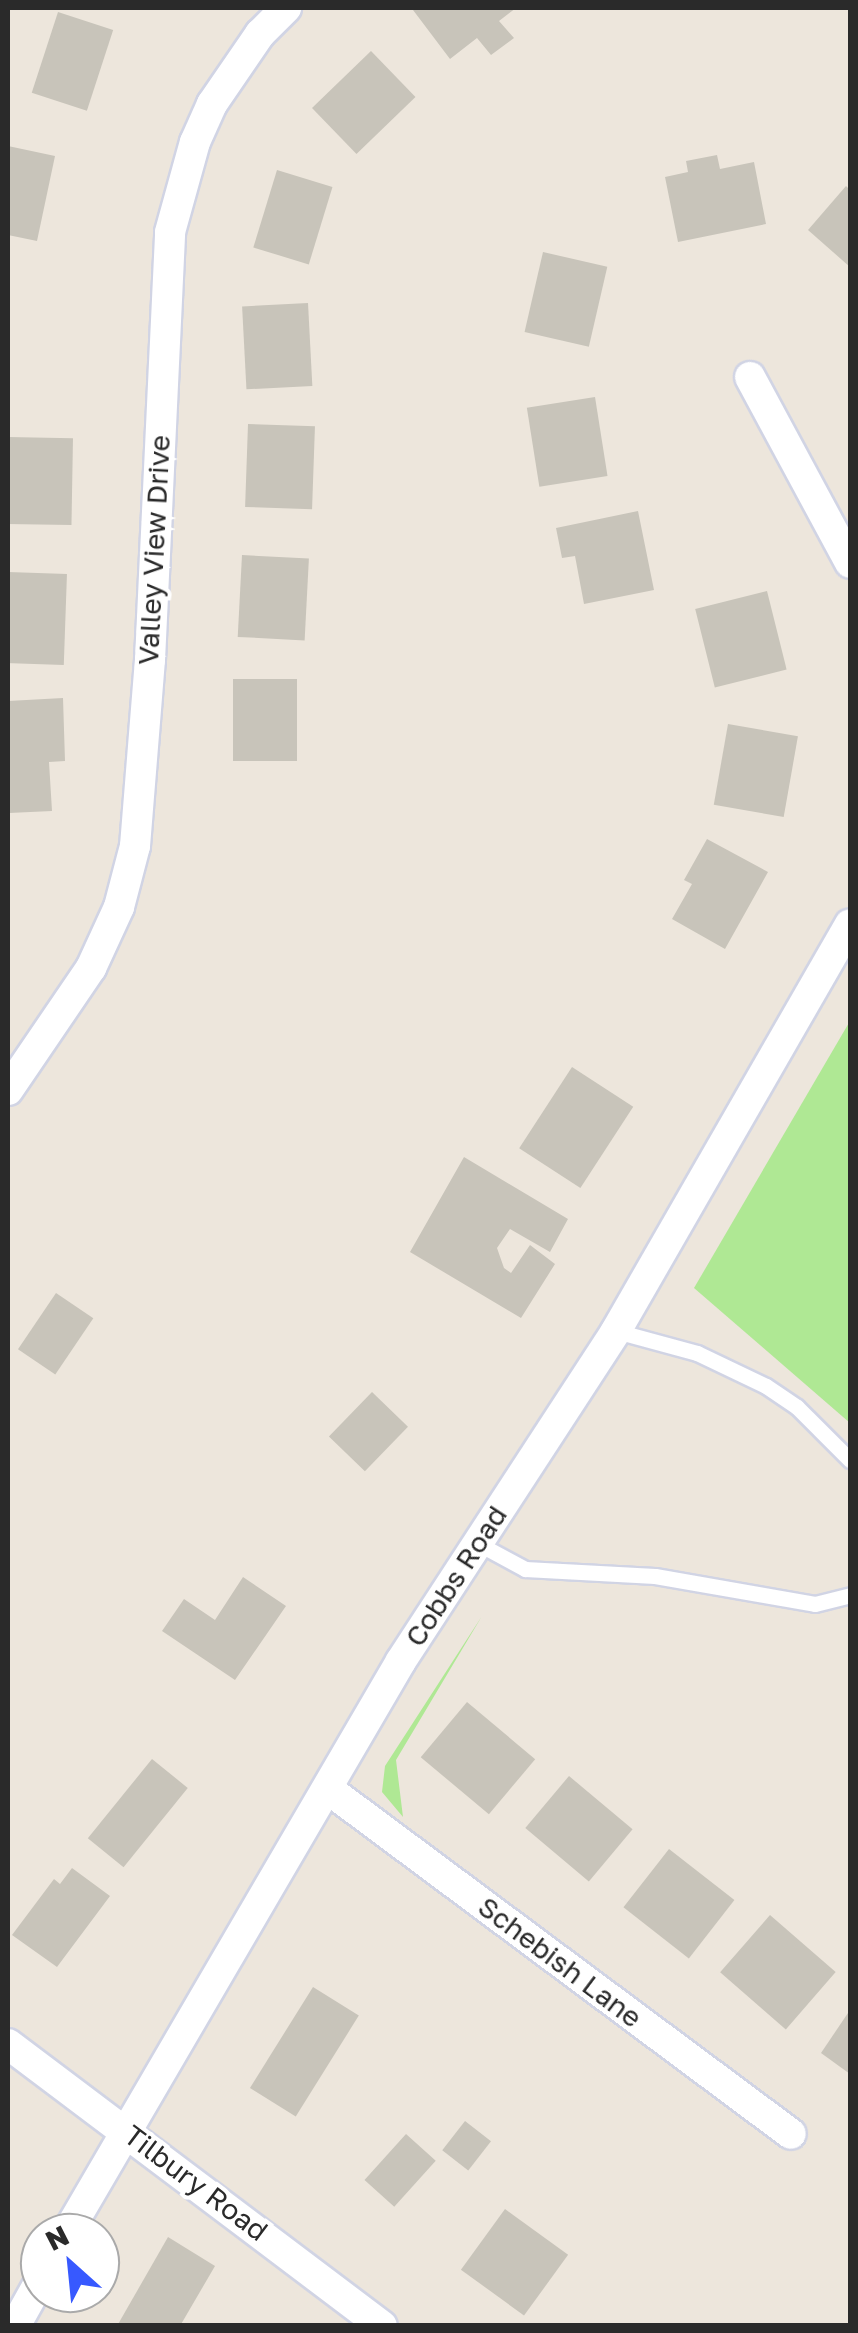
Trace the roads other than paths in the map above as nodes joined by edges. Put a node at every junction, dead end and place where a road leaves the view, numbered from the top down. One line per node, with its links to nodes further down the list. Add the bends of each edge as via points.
1 (286, 8): 5 (street, Valley View Drive, via 242,56 212,104 170,232 135,846 91,968)
2 (750, 377): 3 (street)
3 (850, 563)
4 (850, 924): 6 (street, Cobbs Road)
5 (8, 1090)
6 (616, 1330): 7 (lane, via 697,1352 766,1386); 8 (street, Cobbs Road)
7 (850, 1460)
8 (477, 1543): 9 (lane, via 525,1569 637,1574 816,1604); 10 (street, Cobbs Road)
9 (850, 1595)
10 (328, 1789): 12 (street, Cobbs Road); 13 (street, Schebish Lane)
11 (8, 2044): 12 (street, Tilbury Road)
12 (126, 2131): 14 (street, Cobbs Road); 15 (street, Tilbury Road)
13 (792, 2134)
14 (79, 2213)
15 (382, 2326)

